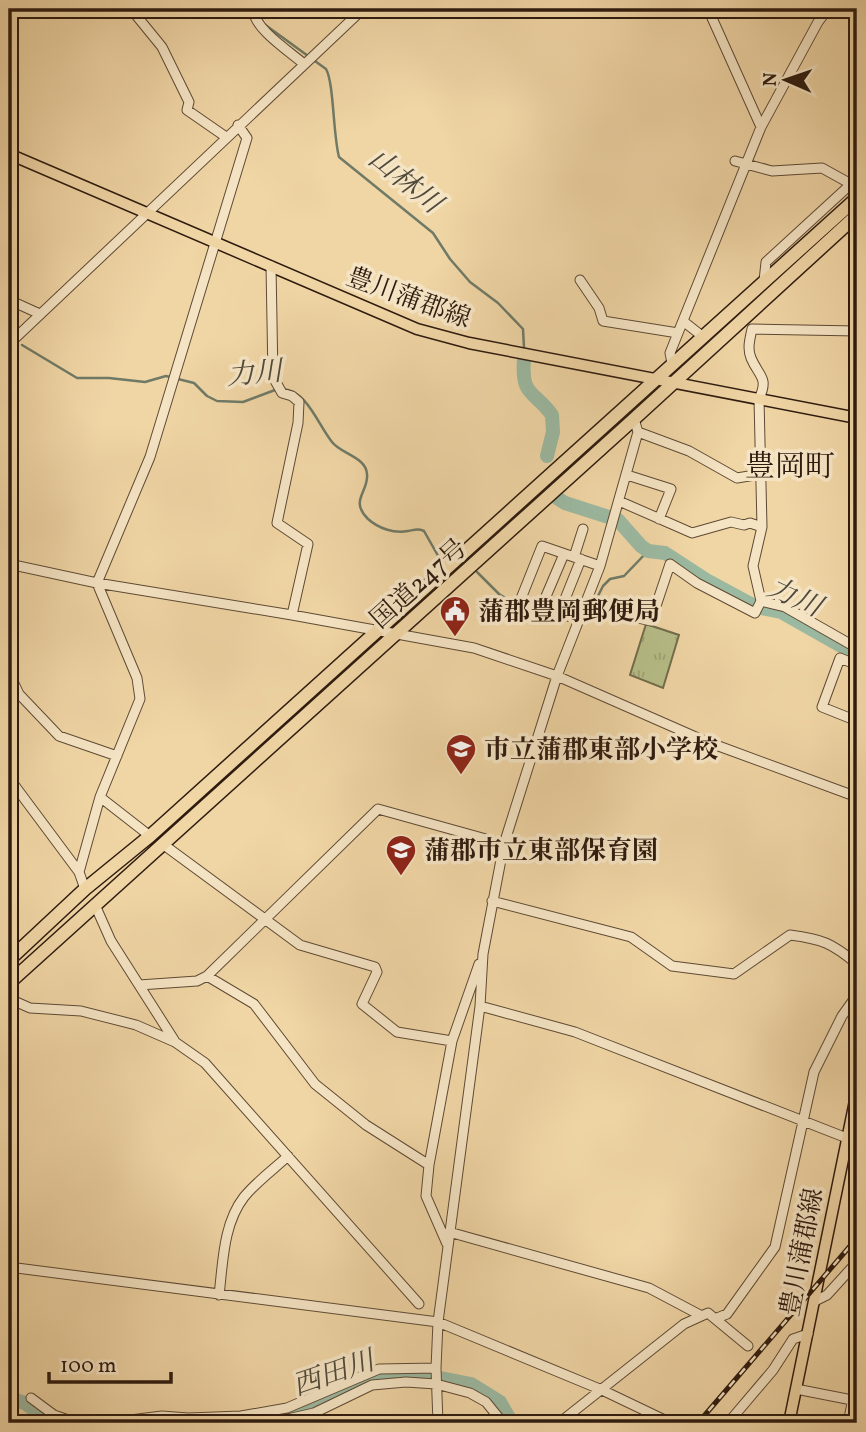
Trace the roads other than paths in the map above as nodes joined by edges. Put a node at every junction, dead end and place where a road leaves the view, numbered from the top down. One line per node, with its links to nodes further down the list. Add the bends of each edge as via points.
1 (131, 9): 9 (street, via 162,47 189,102 187,110)
2 (253, 9): 6 (street, via 260,26)
3 (363, 9): 6 (street)
4 (708, 9): 8 (street)
5 (828, 9): 8 (street)
6 (305, 63): 7 (street)
7 (238, 125): 9 (street); 16 (street, via 247,138)
8 (761, 127): 12 (street)
9 (226, 137): 14 (street)
10 (9, 154): 14 (main road, 豊川蒲郡線)
11 (735, 161): 12 (street)
12 (747, 164): 19 (street, via 772,171 822,168 851,184 766,262); 22 (street)
13 (857, 198): 19 (highway, 国道247号)
14 (147, 214): 16 (main road, 豊川蒲郡線); 21 (street)
15 (857, 215): 29 (highway, 国道247号)
16 (216, 241): 17 (main road, 豊川蒲郡線); 42 (street, via 150,457)
17 (271, 266): 28 (main road, 豊川蒲郡線, via 417,329); 47 (street, via 273,377 299,402 277,523 308,544)
18 (580, 280): 24 (street, via 603,321)
19 (764, 281): 25 (highway, 国道247号)
20 (9, 300): 21 (street)
21 (40, 314): 26 (street)
22 (684, 321): 24 (street); 25 (street)
23 (857, 331): 30 (street, via 752,329 751,357 765,387)
24 (678, 333): 27 (street, via 670,354)
25 (702, 336): 27 (highway, 国道247号)
26 (9, 344)
27 (672, 363): 28 (highway, 国道247号)
28 (656, 379): 29 (main road, 豊川蒲郡線); 49 (highway, 国道247号)
29 (674, 382): 30 (main road, 豊川蒲郡線); 32 (highway, 国道247号)
30 (759, 399): 31 (main road, 豊川蒲郡線); 33 (street)
31 (857, 418)
32 (636, 426): 33 (street, via 737,478); 34 (street); 50 (highway, 国道247号)
33 (761, 474): 37 (street)
34 (627, 475): 35 (street); 36 (street, via 670,489)
35 (620, 501): 36 (street); 41 (street)
36 (660, 519): 37 (street, via 692,533 732,522)
37 (762, 527): 43 (street, via 753,566)
38 (583, 529): 39 (street)
39 (573, 557): 41 (street); 45 (street); 45 (street, via 542,546 520,601); 46 (street)
40 (9, 564): 42 (street)
41 (600, 566): 44 (street)
42 (97, 583): 47 (street); 56 (street, via 137,678 140,699)
43 (759, 605): 44 (street, via 755,613 670,564 651,621); 51 (street, via 785,607)
44 (590, 607): 48 (street)
45 (541, 608): 46 (street)
46 (559, 614): 48 (street)
47 (292, 615): 49 (street)
48 (580, 621): 54 (street)
49 (377, 630): 50 (street); 60 (highway, 国道247号)
50 (394, 635): 54 (street, via 474,648); 62 (highway, 国道247号)
51 (857, 648)
52 (857, 665): 55 (street, via 841,658 822,707)
53 (9, 673): 56 (street, via 19,694 59,736)
54 (557, 676): 59 (street, via 705,741); 61 (street)
55 (857, 721)
56 (117, 756): 58 (street)
57 (9, 778): 63 (street)
58 (100, 797): 60 (street); 63 (street)
59 (857, 797)
60 (150, 836): 64 (highway, 国道247号)
61 (504, 844): 65 (street); 67 (street, via 378,809)
62 (164, 845): 66 (highway, 国道247号); 67 (street)
63 (79, 872): 64 (street)
64 (85, 889): 69 (highway, 国道247号)
65 (492, 901): 68 (street); 70 (street, via 631,937 672,966 734,974 790,935 820,939)
66 (95, 905): 72 (highway, 国道247号); 73 (street)
67 (265, 921): 71 (street); 77 (street, via 300,945 375,967 377,972 362,1004 397,1032)
68 (483, 954): 76 (street); 77 (street)
69 (9, 960)
70 (857, 964)
71 (207, 976): 73 (street, via 197,981); 83 (street, via 254,1004 315,1084 366,1125)
72 (9, 983)
73 (139, 985): 78 (street)
74 (9, 991): 78 (street, via 12,1000 30,1008 81,1011 136,1025)
75 (857, 995): 80 (street, via 814,1072)
76 (480, 1006): 80 (street, via 575,1032); 84 (street)
77 (452, 1041): 83 (street)
78 (175, 1042): 82 (street, via 205,1063)
79 (857, 1091): 81 (main road, 豊川蒲郡線)
80 (801, 1122): 81 (street); 92 (street, via 775,1247 727,1314)
81 (852, 1140): 89 (main road, 豊川蒲郡線)
82 (288, 1156): 88 (street, via 235,1211); 90 (street)
83 (429, 1165): 85 (street, via 426,1196)
84 (449, 1232): 85 (street); 91 (street, via 649,1288)
85 (447, 1245): 93 (street)
86 (856, 1266): 89 (street)
87 (9, 1267): 88 (street)
88 (219, 1296): 93 (street)
89 (815, 1301): 94 (main road, 豊川蒲郡線)
90 (419, 1304)
91 (700, 1315): 92 (street); 100 (street)
92 (717, 1318): 95 (street)
93 (438, 1322): 96 (street); 100 (street)
94 (808, 1334): 99 (main road, 豊川蒲郡線); 111 (street, via 793,1339)
95 (748, 1346)
96 (436, 1368): 98 (street); 105 (street, via 379,1369 287,1408 241,1416 162,1416)
97 (857, 1379): 102 (street)
98 (436, 1384): 103 (street, via 372,1385); 107 (street); 108 (street, via 486,1402)
99 (796, 1389): 102 (street); 112 (main road, 豊川蒲郡線)
100 (602, 1390): 109 (street); 110 (street)
101 (31, 1398): 104 (street, via 54,1415)
102 (855, 1401): 113 (street)
103 (309, 1418): 106 (street)
104 (77, 1423)
105 (107, 1423)
106 (270, 1423)
107 (438, 1423)
108 (503, 1423)
109 (559, 1423)
110 (671, 1423)
111 (728, 1423)
112 (789, 1423)
113 (848, 1423)

